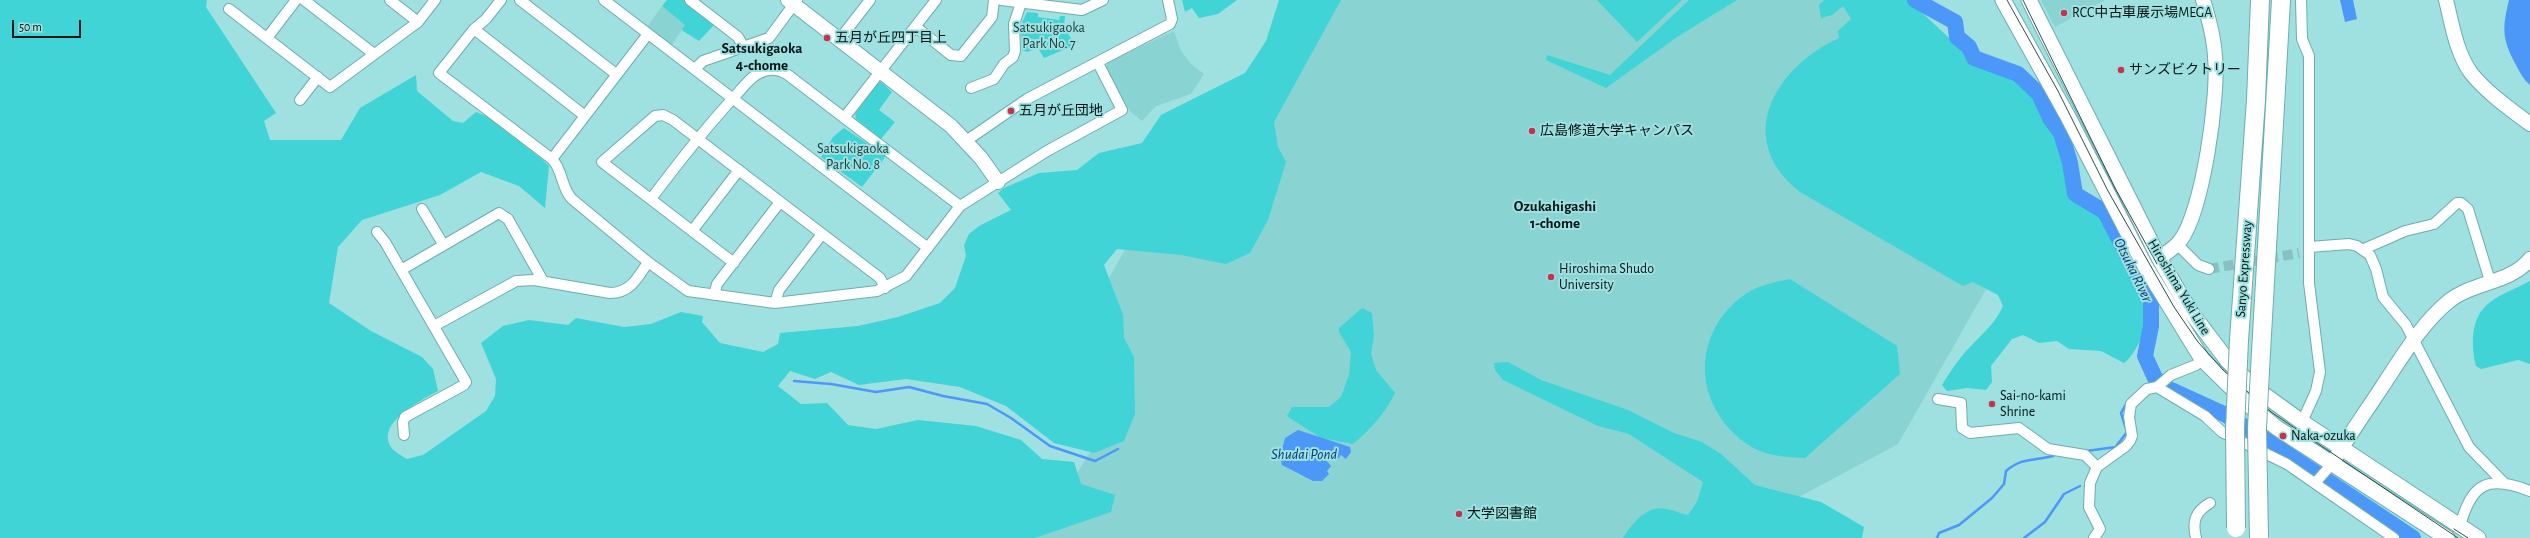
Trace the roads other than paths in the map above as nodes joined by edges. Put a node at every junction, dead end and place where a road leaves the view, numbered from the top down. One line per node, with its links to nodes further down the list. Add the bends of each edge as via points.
1 (296, 0): 32 (street)
2 (304, 0): 35 (street)
3 (390, 0): 27 (street)
4 (435, 0): 27 (street)
5 (500, 0): 29 (street, via 486,19)
6 (520, 0): 39 (street)
7 (604, 0): 30 (street)
8 (690, 0): 34 (street, via 738,37)
9 (870, 0): 33 (street)
10 (936, 0): 28 (street)
11 (994, 0): 28 (street, via 992,17 961,56 951,55)
12 (1001, 0): 24 (street)
13 (1102, 0): 25 (street)
14 (1168, 0): 36 (street, via 1172,19 1170,24)
15 (2003, 0): 78 (main road, Hiroshima Yuki Line, via 2067,115 2144,266)
16 (2029, 0): 65 (main road, Hiroshima Yuki Line)
17 (2203, 0): 60 (street, via 2211,26 2215,58 2215,92 2201,190 2191,224)
18 (2260, 0): 91 (highway, Sanyo Expressway, bridge, via 2235,428)
19 (2281, 0): 94 (highway, Sanyo Expressway, bridge, via 2257,428)
20 (2301, 0): 62 (street, via 2302,39 2309,56)
21 (2446, 0): 31 (street)
22 (2451, 0): 31 (street)
23 (793, 1): 33 (street); 34 (street, via 768,38)
24 (1021, 1): 25 (street, via 1082,10); 41 (street, via 1014,24 1013,57 1004,64 994,79)
25 (1090, 3)
26 (229, 9): 32 (street)
27 (418, 22): 35 (street)
28 (916, 27): 38 (street)
29 (474, 29): 44 (street); 49 (street, via 439,73)
30 (648, 34): 37 (street); 39 (street)
31 (2455, 36): 46 (street, via 2471,73)
32 (267, 38): 40 (street)
33 (839, 40): 38 (street)
34 (742, 46): 37 (street, via 703,61)
35 (374, 54): 40 (street, via 330,87)
36 (1098, 63): 48 (street, via 1027,99); 51 (street, via 1122,110 1047,151)
37 (695, 69): 42 (street)
38 (881, 72): 45 (street); 48 (street)
39 (616, 74): 44 (street)
40 (318, 77): 43 (street)
41 (971, 88)
42 (733, 98): 45 (street, via 760,72 778,70); 47 (street); 61 (street)
43 (300, 100)
44 (585, 116): 49 (street)
45 (844, 118): 54 (street)
46 (2530, 124)
47 (697, 138): 50 (street); 52 (street); 52 (street, via 670,118 658,115 602,162)
48 (966, 141): 51 (street)
49 (552, 159): 67 (street, via 558,166 565,189 572,199)
50 (738, 170): 53 (street); 56 (street)
51 (998, 182): 54 (street)
52 (651, 199): 56 (street)
53 (780, 202): 58 (street); 68 (street)
54 (960, 206): 61 (street)
55 (422, 208): 59 (street)
56 (692, 231): 68 (street)
57 (377, 232): 70 (street)
58 (822, 234): 73 (street, via 880,278); 75 (street, via 779,290)
59 (443, 244): 70 (street); 71 (street, via 496,214 502,214 508,219)
60 (2177, 244): 65 (street); 69 (street, via 2198,265)
61 (928, 248): 73 (street, via 906,276)
62 (2309, 249): 63 (street, via 2349,244); 64 (street); 81 (street, via 2309,284 2320,372 2316,391)
63 (2364, 250): 72 (street, via 2405,231 2434,224 2457,203 2461,203 2468,209); 77 (street, via 2374,261 2383,297 2401,318)
64 (2299, 253)
65 (2159, 258): 81 (main road, Hiroshima Yuki Line, via 2190,311 2227,360 2252,386)
66 (2530, 259): 72 (street, via 2511,274)
67 (648, 262): 71 (street, via 630,287 614,293); 74 (street, via 688,291)
68 (734, 263): 74 (street, via 718,284)
69 (2209, 269)
70 (401, 270): 76 (street)
71 (543, 281): 76 (street, via 526,280 507,285)
72 (2490, 282): 77 (street, via 2451,300 2434,315)
73 (885, 288): 75 (street)
74 (714, 295): 75 (street)
75 (775, 303)
76 (434, 326): 82 (street, via 466,384 405,417)
77 (2414, 340): 83 (street); 87 (street, via 2469,446)
78 (2202, 359): 79 (street, via 2196,365 2170,375); 84 (main road, Hiroshima Yuki Line, via 2250,406)
79 (2158, 387): 85 (street, via 2147,389 2131,404 2130,441); 86 (street, via 2205,416 2222,432)
80 (1938, 399): 85 (street, via 1961,403 1962,428 1970,433 2019,428 2048,449 2085,455)
81 (2302, 422): 83 (main road, Hiroshima Yuki Line)
82 (404, 435)
83 (2342, 447): 84 (street); 90 (main road, Hiroshima Yuki Line)
84 (2329, 466): 86 (street); 96 (main road, Hiroshima Yuki Line)
85 (2097, 467): 92 (street, via 2090,483 2089,507 2100,529)
86 (2317, 481): 95 (street)
87 (2503, 482): 88 (street); 90 (street, via 2489,483 2473,494)
88 (2530, 491)
89 (2210, 503): 93 (street, via 2199,509 2194,520)
90 (2460, 526): 97 (main road, Hiroshima Yuki Line)
91 (2236, 533)
92 (2094, 538)
93 (2196, 538)
94 (2258, 538)
95 (2394, 538)
96 (2447, 538)
97 (2478, 538)

